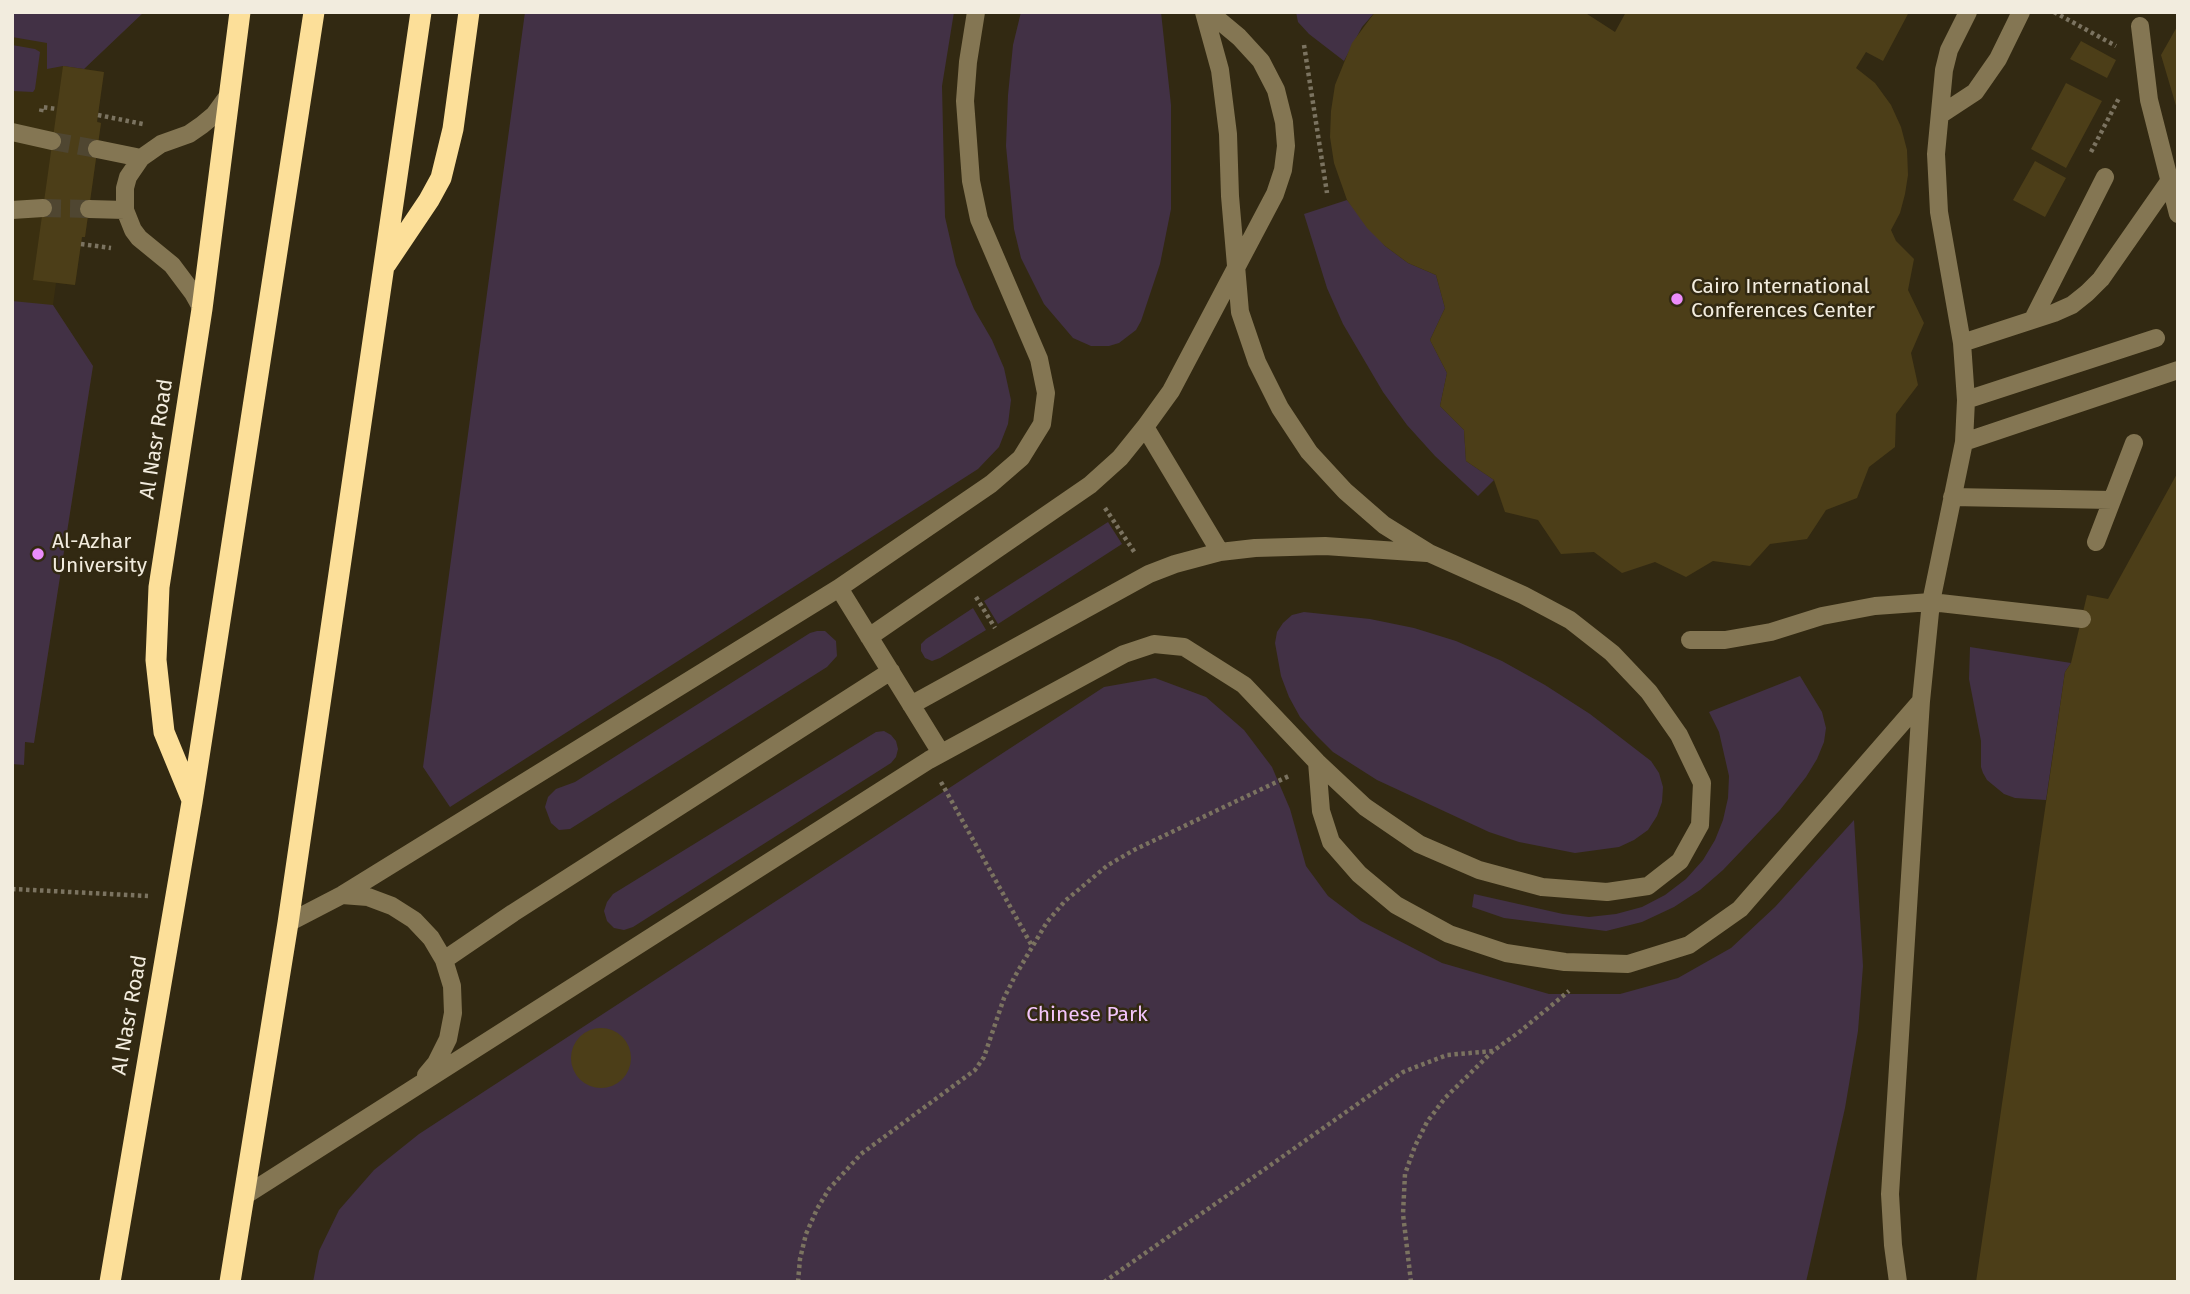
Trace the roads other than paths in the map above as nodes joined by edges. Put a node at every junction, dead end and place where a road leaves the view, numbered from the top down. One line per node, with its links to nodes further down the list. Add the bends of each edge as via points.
1 (240, 12): 10 (highway, Al Nasr Road)
2 (314, 12): 49 (highway)
3 (421, 12): 23 (highway)
4 (470, 12): 23 (highway, via 441,178)
5 (976, 12): 39 (lane, via 965,101 971,181 979,219 1039,359 1046,393 1042,424 1021,457 991,484)
6 (1207, 12): 24 (lane, via 1227,134); 24 (lane, via 1261,61 1276,90 1284,122 1284,158 1275,194)
7 (1968, 12): 11 (lane, via 1949,50)
8 (2021, 12): 11 (lane, via 1975,93)
9 (2140, 26): 17 (lane, via 2148,100)
10 (232, 90): 15 (lane, via 202,125); 25 (highway, Al Nasr Road)
11 (1940, 114): 28 (lane, via 1939,212)
12 (12, 132): 13 (lane)
13 (45, 139)
14 (97, 149): 15 (lane)
15 (141, 158): 21 (lane, via 128,177)
16 (2105, 177): 26 (lane)
17 (2168, 183): 22 (lane); 26 (lane, via 2101,279 2072,305)
18 (43, 208): 19 (lane)
19 (12, 209)
20 (89, 209): 21 (lane)
21 (125, 210): 25 (lane, via 139,238 172,265)
22 (2178, 214)
23 (383, 269): 51 (highway)
24 (1235, 270): 31 (lane, via 1171,391); 38 (lane, via 1240,312 1257,362 1280,408 1310,452 1384,525)
25 (202, 309): 49 (highway, Al Nasr Road, via 159,587 156,660 164,732)
26 (2033, 319): 28 (lane)
27 (2156, 338): 30 (lane)
28 (1962, 343): 30 (lane)
29 (2178, 370): 32 (lane)
30 (1966, 400): 32 (lane)
31 (1145, 427): 37 (lane); 42 (lane, via 1090,485)
32 (1964, 442): 34 (lane)
33 (2134, 443): 35 (lane)
34 (1952, 497): 35 (lane); 40 (lane)
35 (2112, 500): 36 (lane)
36 (2096, 542)
37 (1220, 552): 38 (lane, via 1325,546); 46 (lane, via 1149,574)
38 (1429, 553): 48 (lane, via 1570,620 1612,653 1649,692 1679,735 1702,783 1700,825 1680,861 1647,886 1607,892 1542,887 1479,870 1419,844 1365,807)
39 (839, 588): 42 (lane); 50 (lane)
40 (1931, 602): 41 (lane); 43 (lane, via 1875,606 1725,640); 45 (lane)
41 (2082, 619)
42 (869, 637): 44 (lane)
43 (1690, 640)
44 (891, 671): 46 (lane); 52 (lane)
45 (1921, 701): 48 (lane, via 1740,909 1689,945 1628,964 1565,962 1506,953 1449,934 1396,905 1331,842 1321,811); 57 (lane, via 1891,1194)
46 (911, 705): 47 (lane)
47 (935, 756): 48 (lane, via 1124,654 1154,644 1184,647 1244,685); 53 (lane)
48 (1317, 762)
49 (192, 802): 55 (highway, Al Nasr Road)
50 (342, 895): 51 (lane); 52 (lane, via 368,897 414,920 432,938)
51 (288, 923): 54 (highway)
52 (444, 960): 53 (lane, via 452,986 451,1026 436,1063)
53 (419, 1084): 54 (lane)
54 (246, 1195): 56 (highway)
55 (110, 1282)
56 (230, 1282)
57 (1898, 1282)

